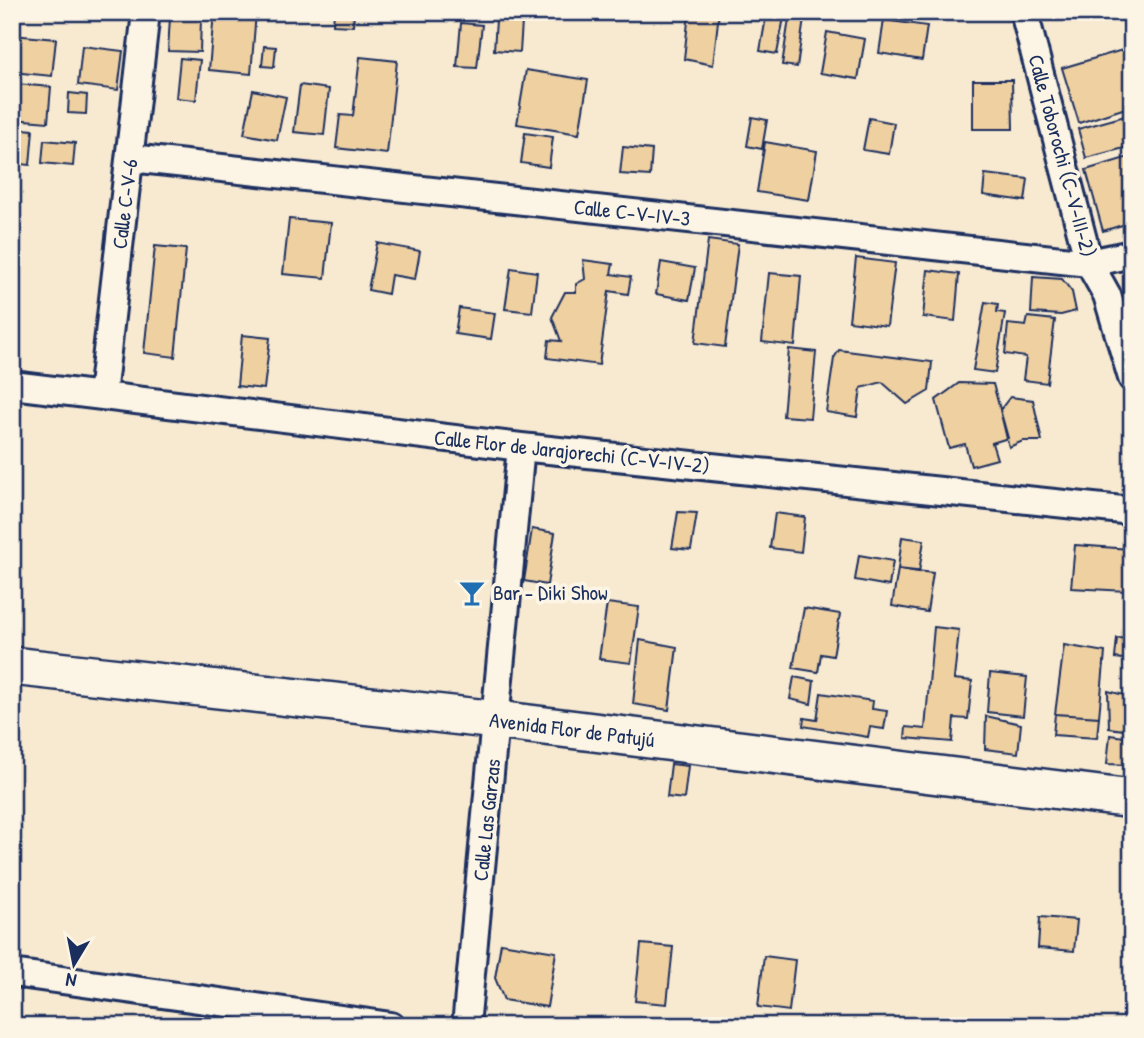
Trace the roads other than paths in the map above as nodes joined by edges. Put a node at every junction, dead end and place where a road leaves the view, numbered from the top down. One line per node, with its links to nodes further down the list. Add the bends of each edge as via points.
1 (146, 12): 3 (street, Calle C-V-6)
2 (1024, 12): 5 (street, Calle Toborochi (C-V-III-2))
3 (131, 158): 5 (street, Calle C-V-IV-3); 8 (street, Calle C-V-6)
4 (1132, 254): 5 (street, Calle C-V-IV-3)
5 (1089, 263): 6 (street, Calle Toborochi (C-V-III-2), via 1107,295)
6 (1132, 378)
7 (12, 385): 8 (street, Calle Flor de Jarajorechi (C-V-IV-2))
8 (102, 395): 9 (street, Calle Flor de Jarajorechi (C-V-IV-2))
9 (521, 447): 10 (street, Calle Flor de Jarajorechi (C-V-IV-2)); 12 (street, Calle Las Garzas)
10 (1132, 511)
11 (12, 666): 12 (main road, Avenida Flor de Patujú)
12 (497, 720): 13 (main road, Avenida Flor de Patujú); 16 (street, Calle Las Garzas)
13 (1132, 799)
14 (12, 974): 15 (street)
15 (382, 1025)
16 (466, 1026)

